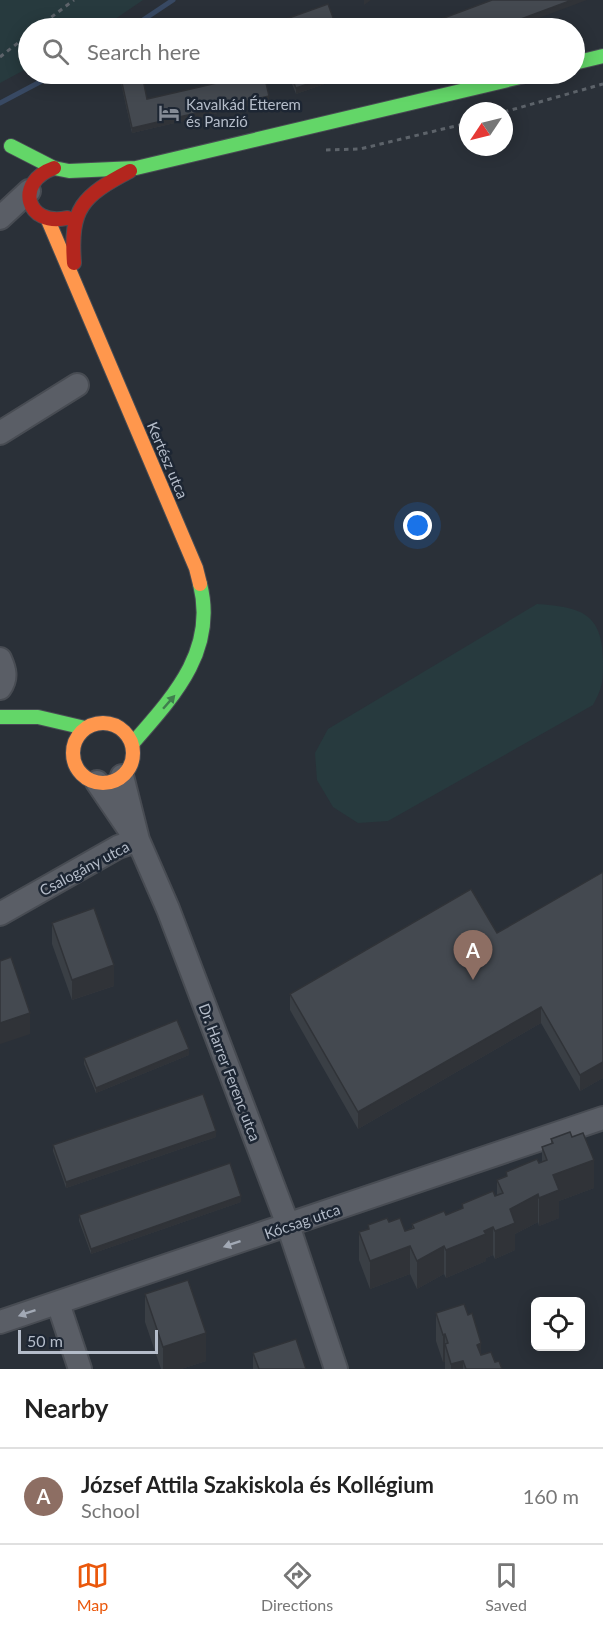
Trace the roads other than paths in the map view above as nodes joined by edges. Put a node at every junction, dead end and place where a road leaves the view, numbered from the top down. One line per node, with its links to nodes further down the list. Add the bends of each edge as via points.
1 (603, 56): 2 (street)
2 (585, 60)
3 (491, 84): 5 (street)
4 (54, 168): 6 (street); 7 (street, via 39,173); 7 (street, via 8,140)
5 (136, 168): 6 (street); 8 (street, via 100,187)
6 (69, 171): 8 (street, via 80,186)
7 (30, 188): 9 (street, via 29,200); 10 (street)
8 (77, 209): 9 (street, via 62,220); 11 (street, via 71,241)
9 (42, 217): 10 (street); 11 (street, Kertész utca)
10 (0, 218)
11 (76, 284): 14 (street, Kertész utca, via 201,583 205,598)
12 (77, 385): 13 (street)
13 (0, 433)
14 (198, 654): 17 (street); 20 (street, Kertész utca, one-way to 14, via 185,683)
15 (0, 659): 16 (street, via 5,682)
16 (0, 688)
17 (156, 694)
18 (3, 717): 19 (street, via 38,717); 21 (street, via 53,738)
19 (85, 728): 20 (street, via 120,722); 21 (street, via 78,735)
20 (132, 744): 22 (street, via 132,762)
21 (73, 753): 23 (street, via 80,772)
22 (122, 776): 23 (street); 24 (street, Dr. Harrer Ferenc utca)
23 (97, 782): 24 (street, Csalogány utca)
24 (138, 840): 25 (street, Csalogány utca, via 118,847); 27 (street, Dr. Harrer Ferenc utca)
25 (0, 914)
26 (603, 1118): 27 (street, Kócsag utca)
27 (288, 1225): 28 (street, Kócsag utca, one-way to 28); 31 (street, Dr. Harrer Ferenc utca)
28 (58, 1303): 29 (street, Kócsag utca, one-way to 29); 30 (street)
29 (0, 1322)
30 (80, 1369)
31 (336, 1369)

